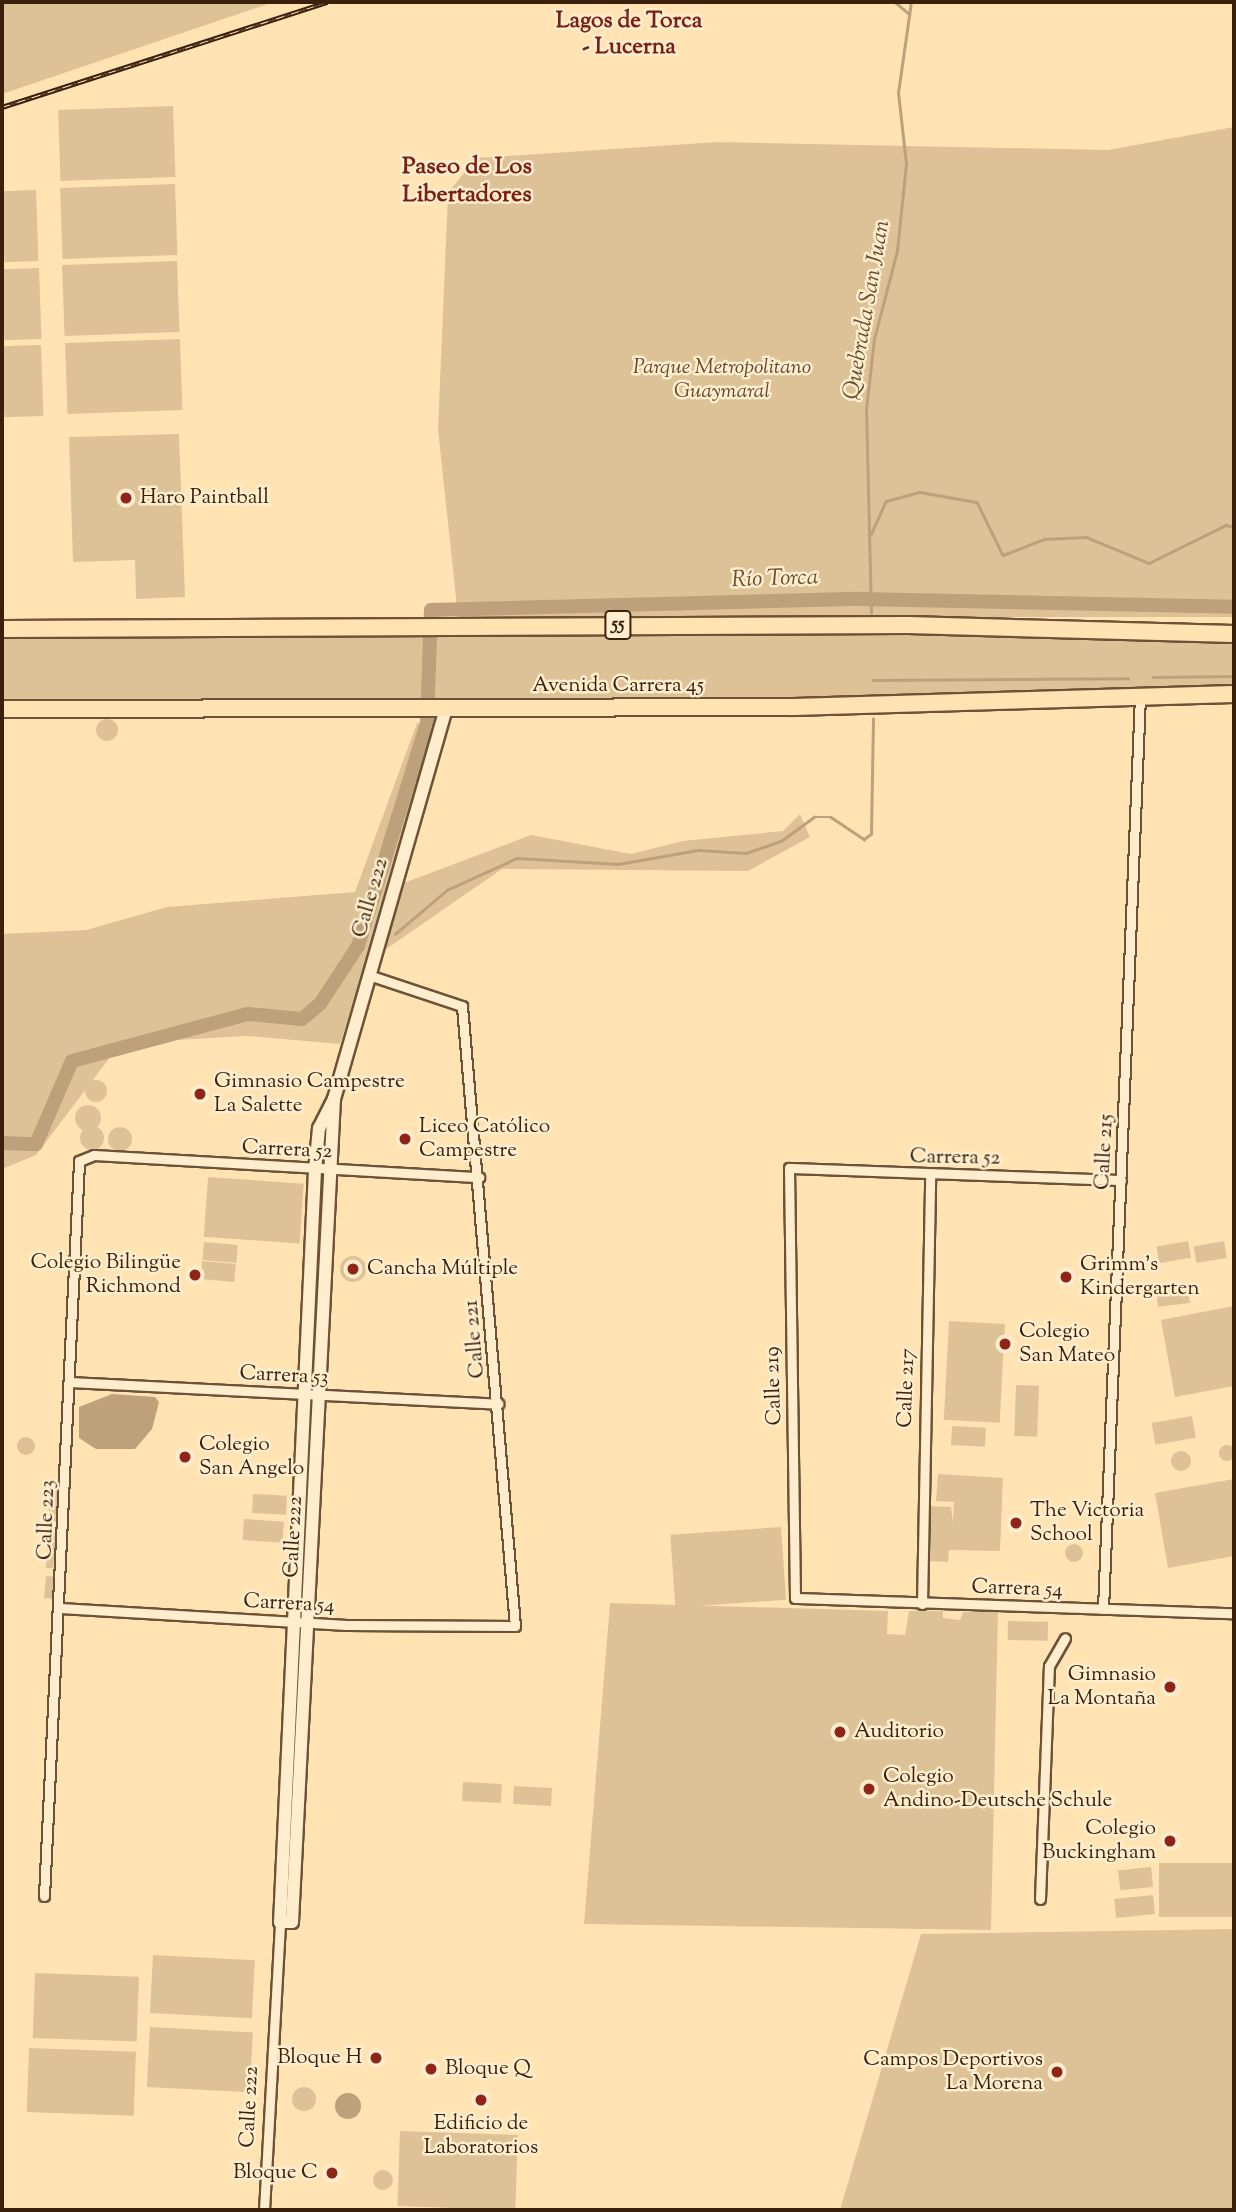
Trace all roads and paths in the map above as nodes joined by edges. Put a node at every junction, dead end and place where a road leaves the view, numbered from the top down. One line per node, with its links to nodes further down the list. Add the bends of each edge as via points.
1 (2, 629): 2 (highway, 55, via 872,625)
2 (1234, 634)
3 (1234, 694): 4 (highway, Avenida Carrera 45)
4 (1140, 697): 5 (highway, Avenida Carrera 45, via 793,707); 15 (street, Calle 215)
5 (446, 708): 6 (highway, Avenida Carrera 45); 7 (street, Calle 222)
6 (2, 709)
7 (369, 975): 8 (street, Calle 222); 14 (street, Calle 221, via 462,1006)
8 (334, 1099): 11 (street, Calle 222, via 319,1128); 12 (street, Calle 222)
9 (94, 1155): 11 (street, Carrera 52); 16 (street, Calle 223, via 77,1167)
10 (789, 1168): 13 (street, Carrera 52); 20 (street, Calle 219)
11 (315, 1170): 12 (street, Carrera 52); 17 (street, Calle 222)
12 (329, 1171): 14 (street, Carrera 52); 18 (street, Calle 222)
13 (930, 1174): 15 (street, Carrera 52); 21 (street, Calle 217)
14 (479, 1178): 19 (street, Calle 221)
15 (1121, 1180): 23 (street, Calle 215)
16 (69, 1382): 17 (street, Carrera 53); 22 (street, Calle 223)
17 (304, 1395): 18 (street, Carrera 53); 25 (street, Calle 222)
18 (321, 1395): 19 (street, Carrera 53); 26 (street, Calle 222)
19 (498, 1405): 27 (street, Calle 221)
20 (798, 1602): 21 (street, Carrera 54)
21 (922, 1604): 23 (street, Carrera 54)
22 (61, 1608): 25 (street, Carrera 54); 29 (street, Calle 223)
23 (1102, 1609): 24 (street, Carrera 54)
24 (1234, 1613)
25 (293, 1621): 26 (street, Carrera 54); 31 (street, Calle 222)
26 (309, 1621): 27 (street, Carrera 54, via 506,1631); 31 (street, Calle 222)
27 (515, 1626)
28 (1065, 1638): 30 (street, via 1049,1667)
29 (44, 1896)
30 (1040, 1899)
31 (286, 1922): 32 (street, Calle 222)
32 (264, 2210)

